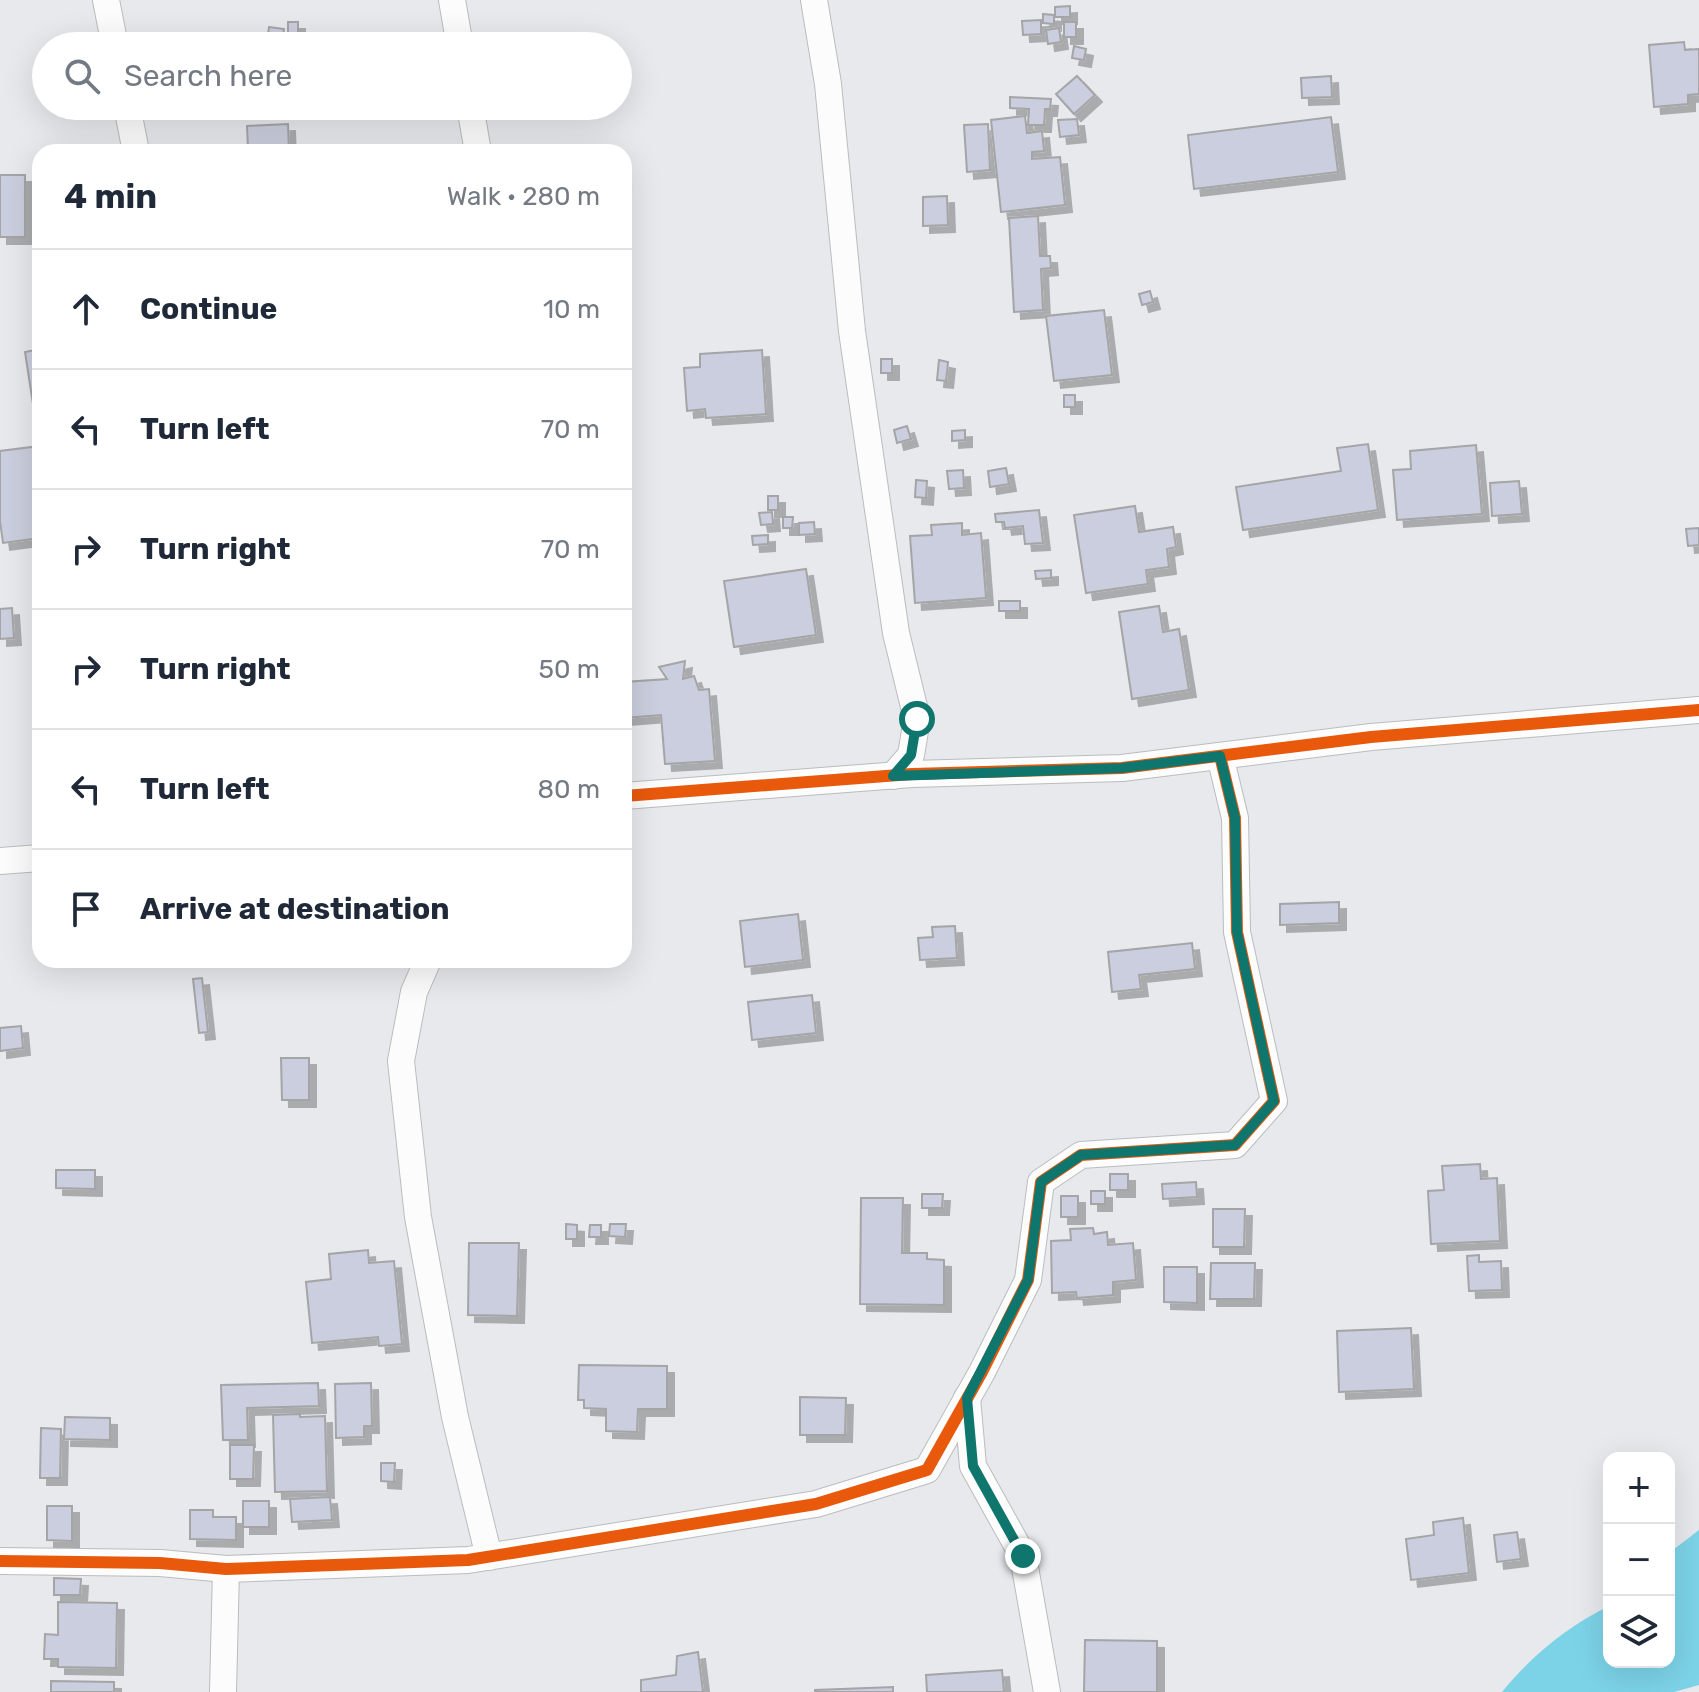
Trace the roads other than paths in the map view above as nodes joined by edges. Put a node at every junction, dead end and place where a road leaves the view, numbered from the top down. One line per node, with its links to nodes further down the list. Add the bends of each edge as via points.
1 (106, 0): 4 (street)
2 (452, 0): 5 (street)
3 (814, 0): 12 (street, via 828,84 852,331 896,633 917,719 911,755)
4 (112, 32)
5 (458, 32)
6 (130, 120): 8 (street)
7 (472, 120): 9 (street)
8 (134, 144)
9 (477, 144)
10 (1699, 710): 11 (street, via 1371,737)
11 (1220, 756): 12 (street, via 1122,768); 17 (street, via 1235,818 1237,932 1274,1101 1235,1145 1081,1155 1041,1182 1028,1280)
12 (893, 776): 13 (street)
13 (632, 795)
14 (32, 859): 15 (street)
15 (0, 861)
16 (424, 968): 18 (street, via 414,992 401,1061 418,1217 455,1417)
17 (967, 1398): 18 (street, via 927,1470 816,1504); 22 (street, via 973,1466 1023,1556)
18 (489, 1557): 20 (street)
19 (0, 1561): 20 (street)
20 (226, 1569): 21 (street)
21 (223, 1692)
22 (1047, 1692)

